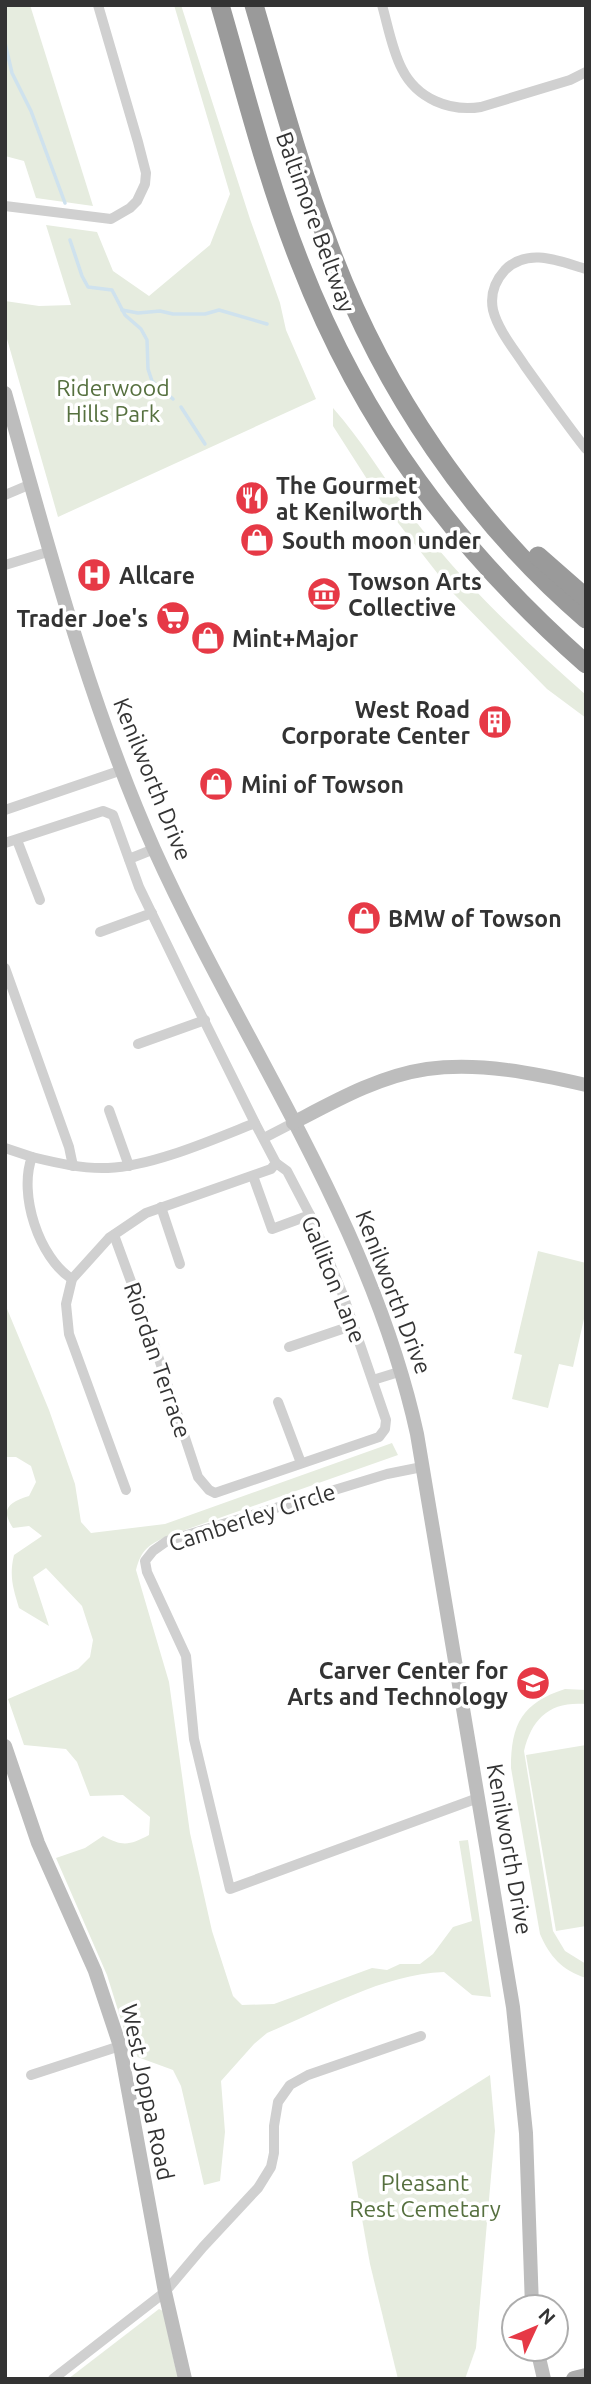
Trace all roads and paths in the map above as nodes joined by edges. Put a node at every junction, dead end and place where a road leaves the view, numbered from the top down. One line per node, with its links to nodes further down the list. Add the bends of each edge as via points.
1 (98, 5): 6 (street, via 138,142 145,184 137,201 111,219)
2 (220, 5): 18 (highway, Baltimore Beltway, via 299,262 358,389 400,458 459,537 540,623)
3 (254, 5): 10 (highway, Baltimore Beltway, via 330,249 386,372)
4 (382, 5): 5 (street, via 402,70 420,91 442,105 481,107)
5 (586, 72)
6 (5, 206)
7 (586, 268): 11 (street, via 548,257 523,258 501,275 492,299 512,346)
8 (5, 393): 9 (street, Kenilworth Drive)
9 (9, 422): 12 (street, Kenilworth Drive)
10 (421, 429): 16 (highway, via 490,510); 17 (highway, Baltimore Beltway, via 484,515)
11 (586, 449)
12 (31, 484): 13 (street); 14 (street, Kenilworth Drive)
13 (5, 495)
14 (51, 551): 15 (street); 19 (street, Kenilworth Drive)
15 (5, 565)
16 (586, 598)
17 (586, 619)
18 (586, 664)
19 (122, 769): 20 (street); 23 (street, Kenilworth Drive)
20 (5, 810)
21 (17, 840): 22 (street); 24 (street, Galliton Lane, via 109,811); 25 (street)
22 (5, 844)
23 (154, 849): 24 (street); 34 (street, Kenilworth Drive)
24 (129, 859): 26 (street, Galliton Lane)
25 (40, 900)
26 (152, 913): 27 (street); 29 (street, Galliton Lane)
27 (100, 932)
28 (5, 968): 39 (street)
29 (205, 1020): 30 (street); 33 (street, Galliton Lane)
30 (138, 1044)
31 (586, 1085): 34 (street, via 486,1068 426,1069 363,1088)
32 (109, 1110): 40 (street)
33 (255, 1123): 35 (street, Galliton Lane); 40 (street)
34 (293, 1123): 35 (street); 49 (street, Kenilworth Drive, via 349,1232)
35 (264, 1138): 38 (street, Galliton Lane)
36 (5, 1147): 37 (street)
37 (32, 1157): 39 (street); 46 (street, via 26,1186 31,1211 53,1262)
38 (276, 1163): 41 (street); 43 (street, Galliton Lane, via 287,1171)
39 (73, 1166): 40 (street)
40 (129, 1166)
41 (253, 1176): 42 (street); 43 (street, via 272,1229)
42 (161, 1207): 44 (street); 45 (street)
43 (310, 1215): 47 (street, Galliton Lane)
44 (114, 1235): 46 (street); 52 (street, Riordan Terrace, via 204,1485 215,1493)
45 (180, 1264)
46 (72, 1279): 54 (street, via 66,1304 69,1334)
47 (354, 1325): 48 (street); 50 (street, Galliton Lane)
48 (289, 1347)
49 (402, 1371): 50 (street); 53 (street, Kenilworth Drive)
50 (373, 1380): 52 (street, Galliton Lane, via 386,1420 379,1437)
51 (278, 1402): 52 (street)
52 (301, 1463)
53 (422, 1467): 56 (street, Kenilworth Drive); 56 (street, Camberley Circle, via 167,1541 145,1561 147,1573 186,1656 194,1740 230,1889)
54 (126, 1490)
55 (5, 1746): 58 (street, West Joppa Road, via 38,1843 95,1972)
56 (478, 1798): 61 (street, Kenilworth Drive, via 523,2088)
57 (421, 2036): 60 (street, via 290,2085 275,2112 274,2154 264,2179)
58 (120, 2046): 59 (street); 60 (street, West Joppa Road)
59 (31, 2075)
60 (165, 2292): 63 (street); 64 (street, West Joppa Road)
61 (532, 2293)
62 (586, 2376): 65 (main road)
63 (52, 2379)
64 (185, 2379)
65 (574, 2379)

